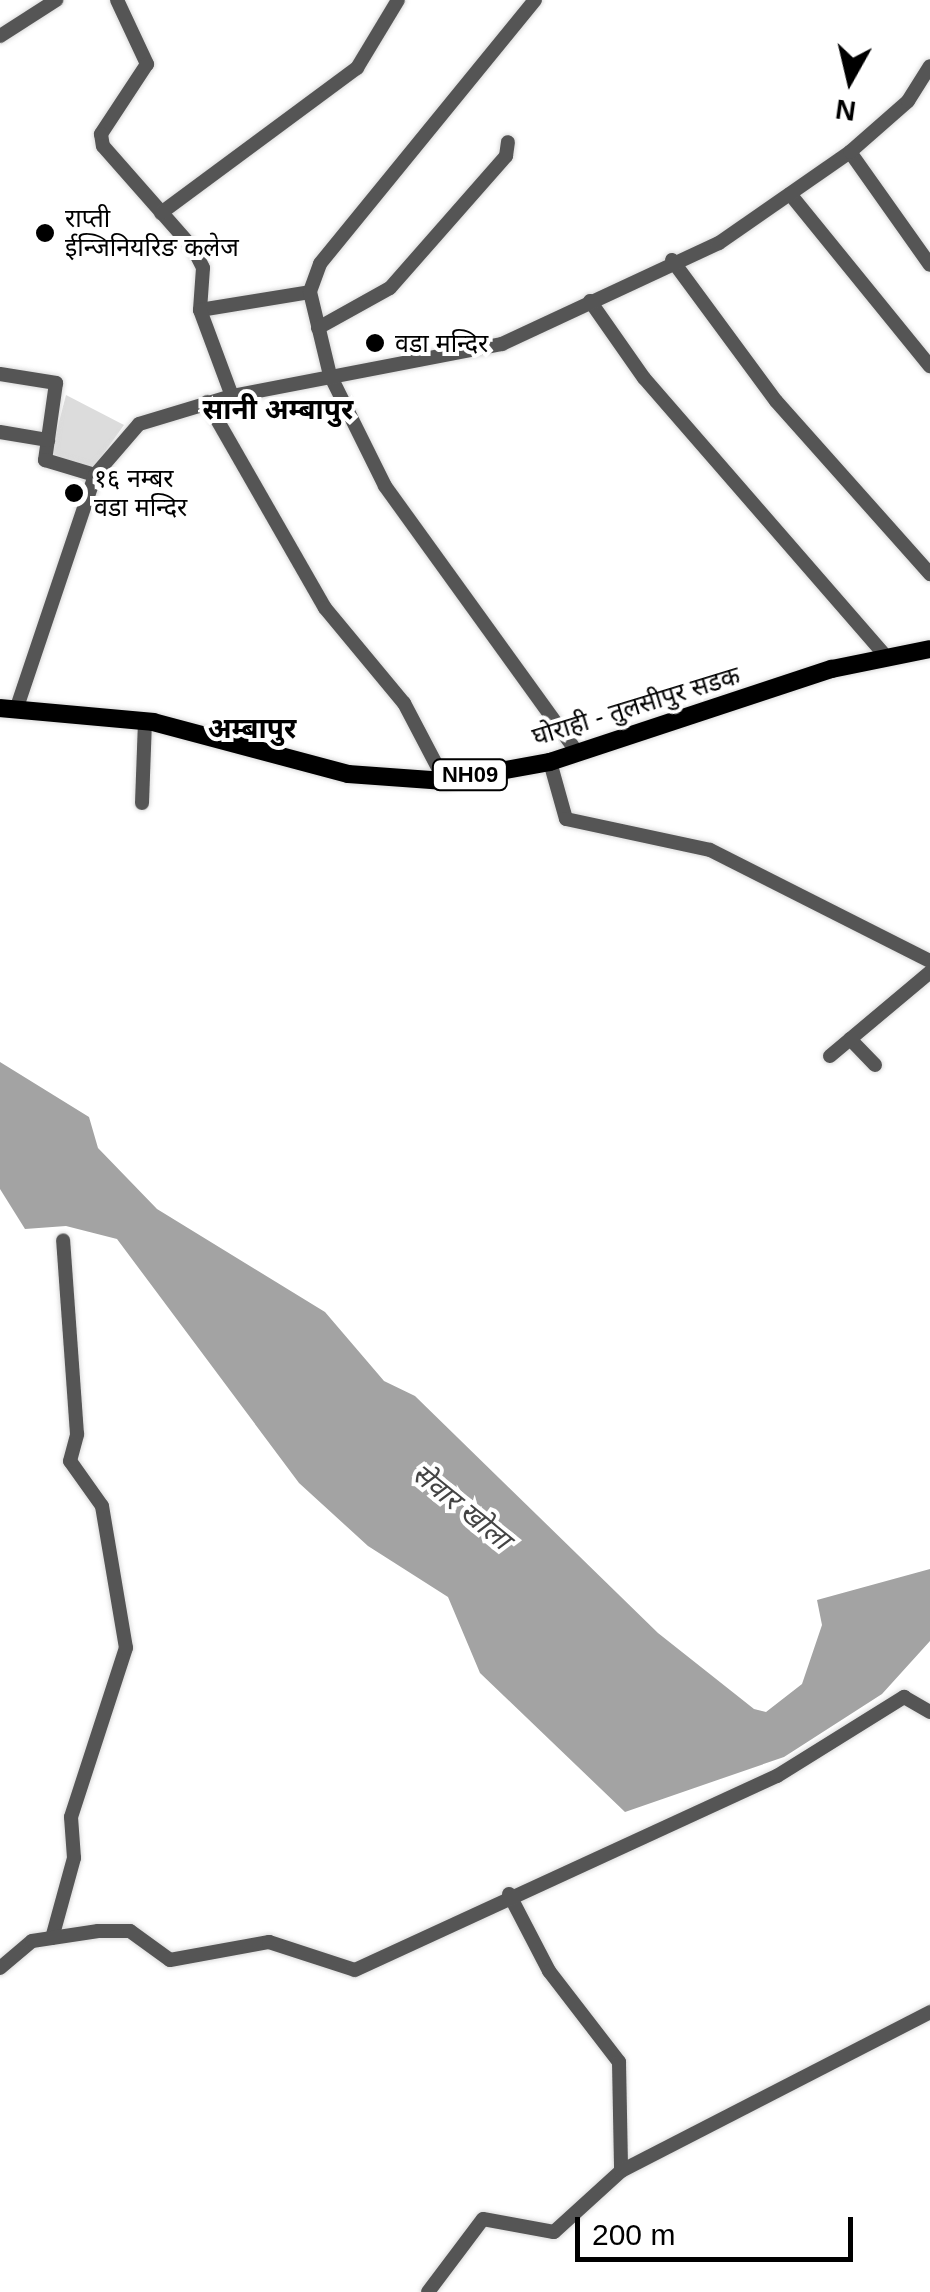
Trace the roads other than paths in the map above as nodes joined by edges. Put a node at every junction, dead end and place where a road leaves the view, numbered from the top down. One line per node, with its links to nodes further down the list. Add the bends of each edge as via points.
1 (56, 0): 5 (street)
2 (118, 0): 10 (street, via 146,64 101,134 102,146)
3 (398, 0): 10 (street, via 357,68)
4 (535, 0): 13 (street, via 320,264)
5 (0, 36)
6 (930, 66): 8 (street, via 908,100)
7 (508, 142): 16 (street, via 506,156 390,288)
8 (850, 152): 9 (street); 12 (street)
9 (790, 194): 11 (street, via 718,243); 17 (street)
10 (160, 213): 15 (street, via 203,268)
11 (672, 260): 14 (street); 25 (street, via 776,401)
12 (930, 265)
13 (310, 292): 15 (street); 16 (street)
14 (590, 301): 19 (street, via 502,344); 27 (street, via 644,378)
15 (200, 310): 20 (street)
16 (318, 328): 19 (street)
17 (930, 366)
18 (0, 374): 23 (street, via 56,382)
19 (330, 375): 20 (street); 30 (street, via 386,486)
20 (232, 396): 21 (street)
21 (207, 402): 24 (street, via 139,424); 32 (street, via 325,608 404,703)
22 (0, 432): 23 (street)
23 (48, 440): 24 (street, via 49,465)
24 (95, 476): 28 (street)
25 (930, 574)
26 (930, 649): 27 (main road, घोराही - तुलसीपुर सडक / NH09)
27 (885, 655): 30 (main road, घोराही - तुलसीपुर सडक / NH09)
28 (8, 707): 29 (main road, घोराही - तुलसीपुर सडक / NH09)
29 (144, 721): 32 (main road, घोराही - तुलसीपुर सडक / NH09, via 348,774); 33 (street)
30 (575, 749): 31 (main road, घोराही - तुलसीपुर सडक / NH09)
31 (550, 762): 32 (main road, घोराही - तुलसीपुर सडक / NH09); 34 (street, via 566,818 694,843)
32 (445, 781)
33 (142, 803)
34 (928, 973): 35 (street)
35 (850, 1039): 36 (street); 37 (street)
36 (830, 1056)
37 (875, 1066)
38 (63, 1241): 41 (street, via 77,1434 70,1461 102,1506 126,1648 71,1816 74,1858)
39 (930, 1712): 40 (street, via 904,1697 777,1776)
40 (509, 1894): 41 (street, via 355,1970 269,1942 192,1962 153,1953 130,1931); 44 (street, via 549,1971 619,2062)
41 (52, 1938): 42 (street, via 32,1941)
42 (0, 1968)
43 (930, 2012): 44 (street)
44 (621, 2170): 45 (street, via 554,2232 483,2219)
45 (428, 2292)

